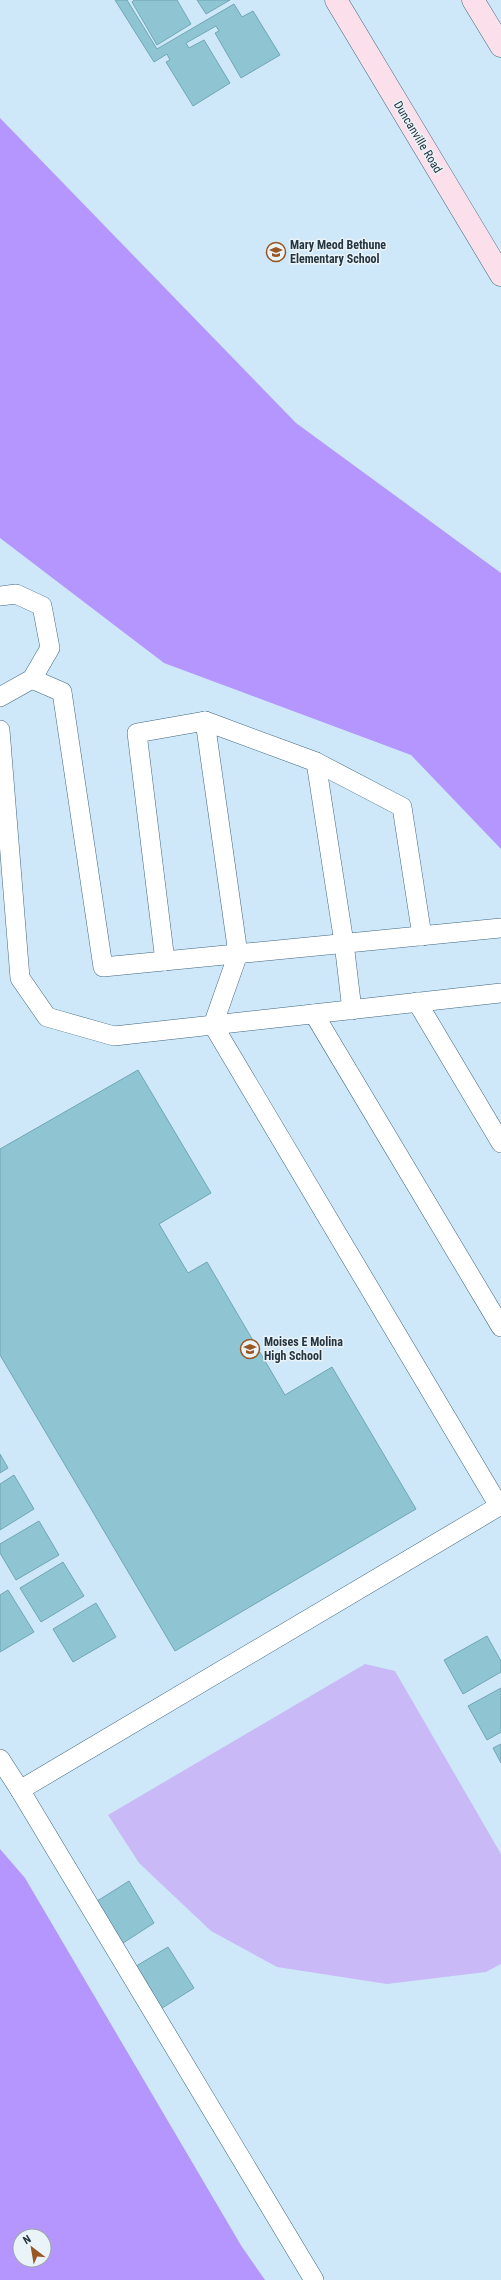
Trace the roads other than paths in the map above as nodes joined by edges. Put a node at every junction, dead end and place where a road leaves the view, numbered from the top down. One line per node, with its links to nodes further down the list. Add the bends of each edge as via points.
1 (336, 0): 4 (main road, Duncanville Road)
2 (473, 0): 3 (main road)
3 (501, 46)
4 (501, 274)
5 (0, 596): 6 (lane, via 16,594 42,606 50,648)
6 (32, 679): 7 (lane); 15 (lane, via 62,692 103,967)
7 (0, 697)
8 (205, 720): 10 (lane); 14 (lane); 15 (lane, via 136,733)
9 (0, 730): 20 (lane, via 20,978 47,1017 114,1036)
10 (316, 762): 12 (lane, via 402,807); 13 (lane)
11 (501, 928): 12 (lane)
12 (422, 936): 13 (lane)
13 (344, 943): 14 (lane); 18 (lane)
14 (238, 954): 15 (lane); 20 (lane)
15 (165, 961)
16 (501, 993): 17 (lane)
17 (417, 1002): 18 (lane); 21 (lane)
18 (352, 1010): 19 (lane)
19 (314, 1014): 20 (lane); 22 (lane)
20 (213, 1025): 23 (lane)
21 (501, 1144)
22 (501, 1327)
23 (500, 1506): 25 (lane)
24 (0, 1759): 25 (lane)
25 (20, 1790): 26 (lane)
26 (314, 2280)

